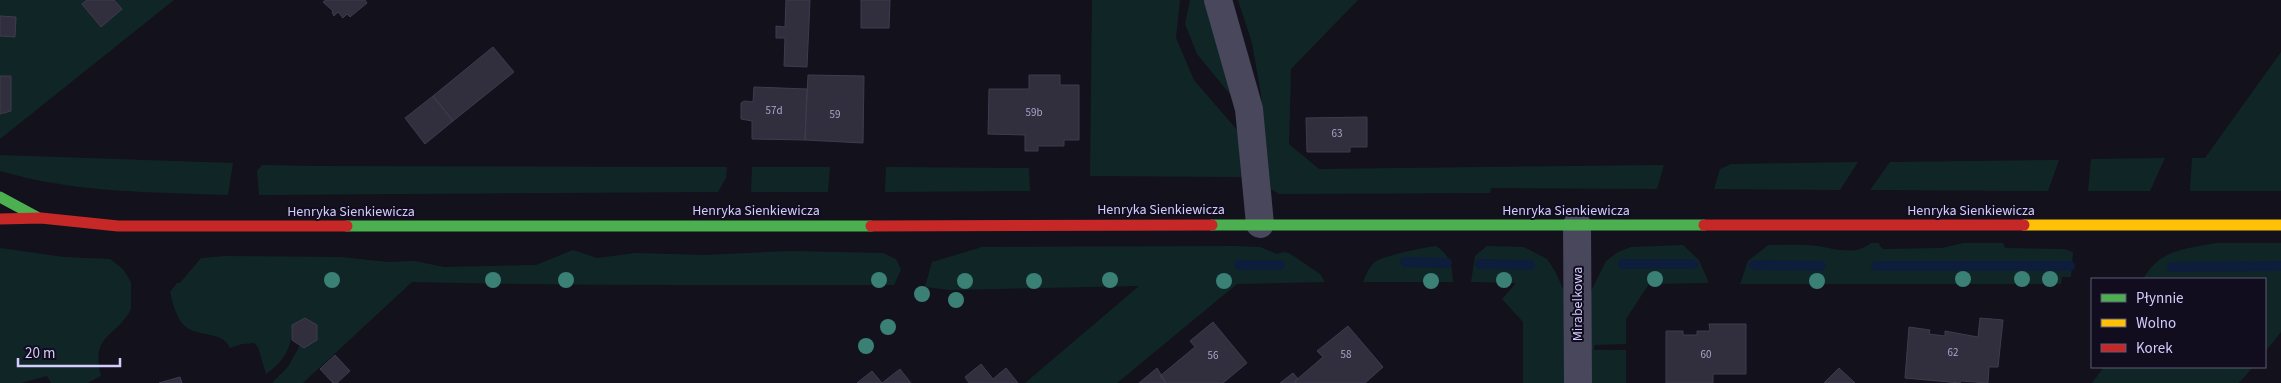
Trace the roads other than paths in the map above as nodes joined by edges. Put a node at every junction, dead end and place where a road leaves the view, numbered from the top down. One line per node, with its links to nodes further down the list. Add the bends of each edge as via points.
1 (1218, 0): 5 (street, via 1249,109)
2 (0, 197): 3 (street, Henryka Sienkiewicza)
3 (41, 218): 4 (street, Henryka Sienkiewicza); 5 (street, Henryka Sienkiewicza, via 118,226)
4 (0, 219)
5 (1260, 224): 6 (street, Henryka Sienkiewicza)
6 (1577, 225): 7 (street, Henryka Sienkiewicza); 8 (street, Mirabelkowa)
7 (2281, 225)
8 (1578, 383)

